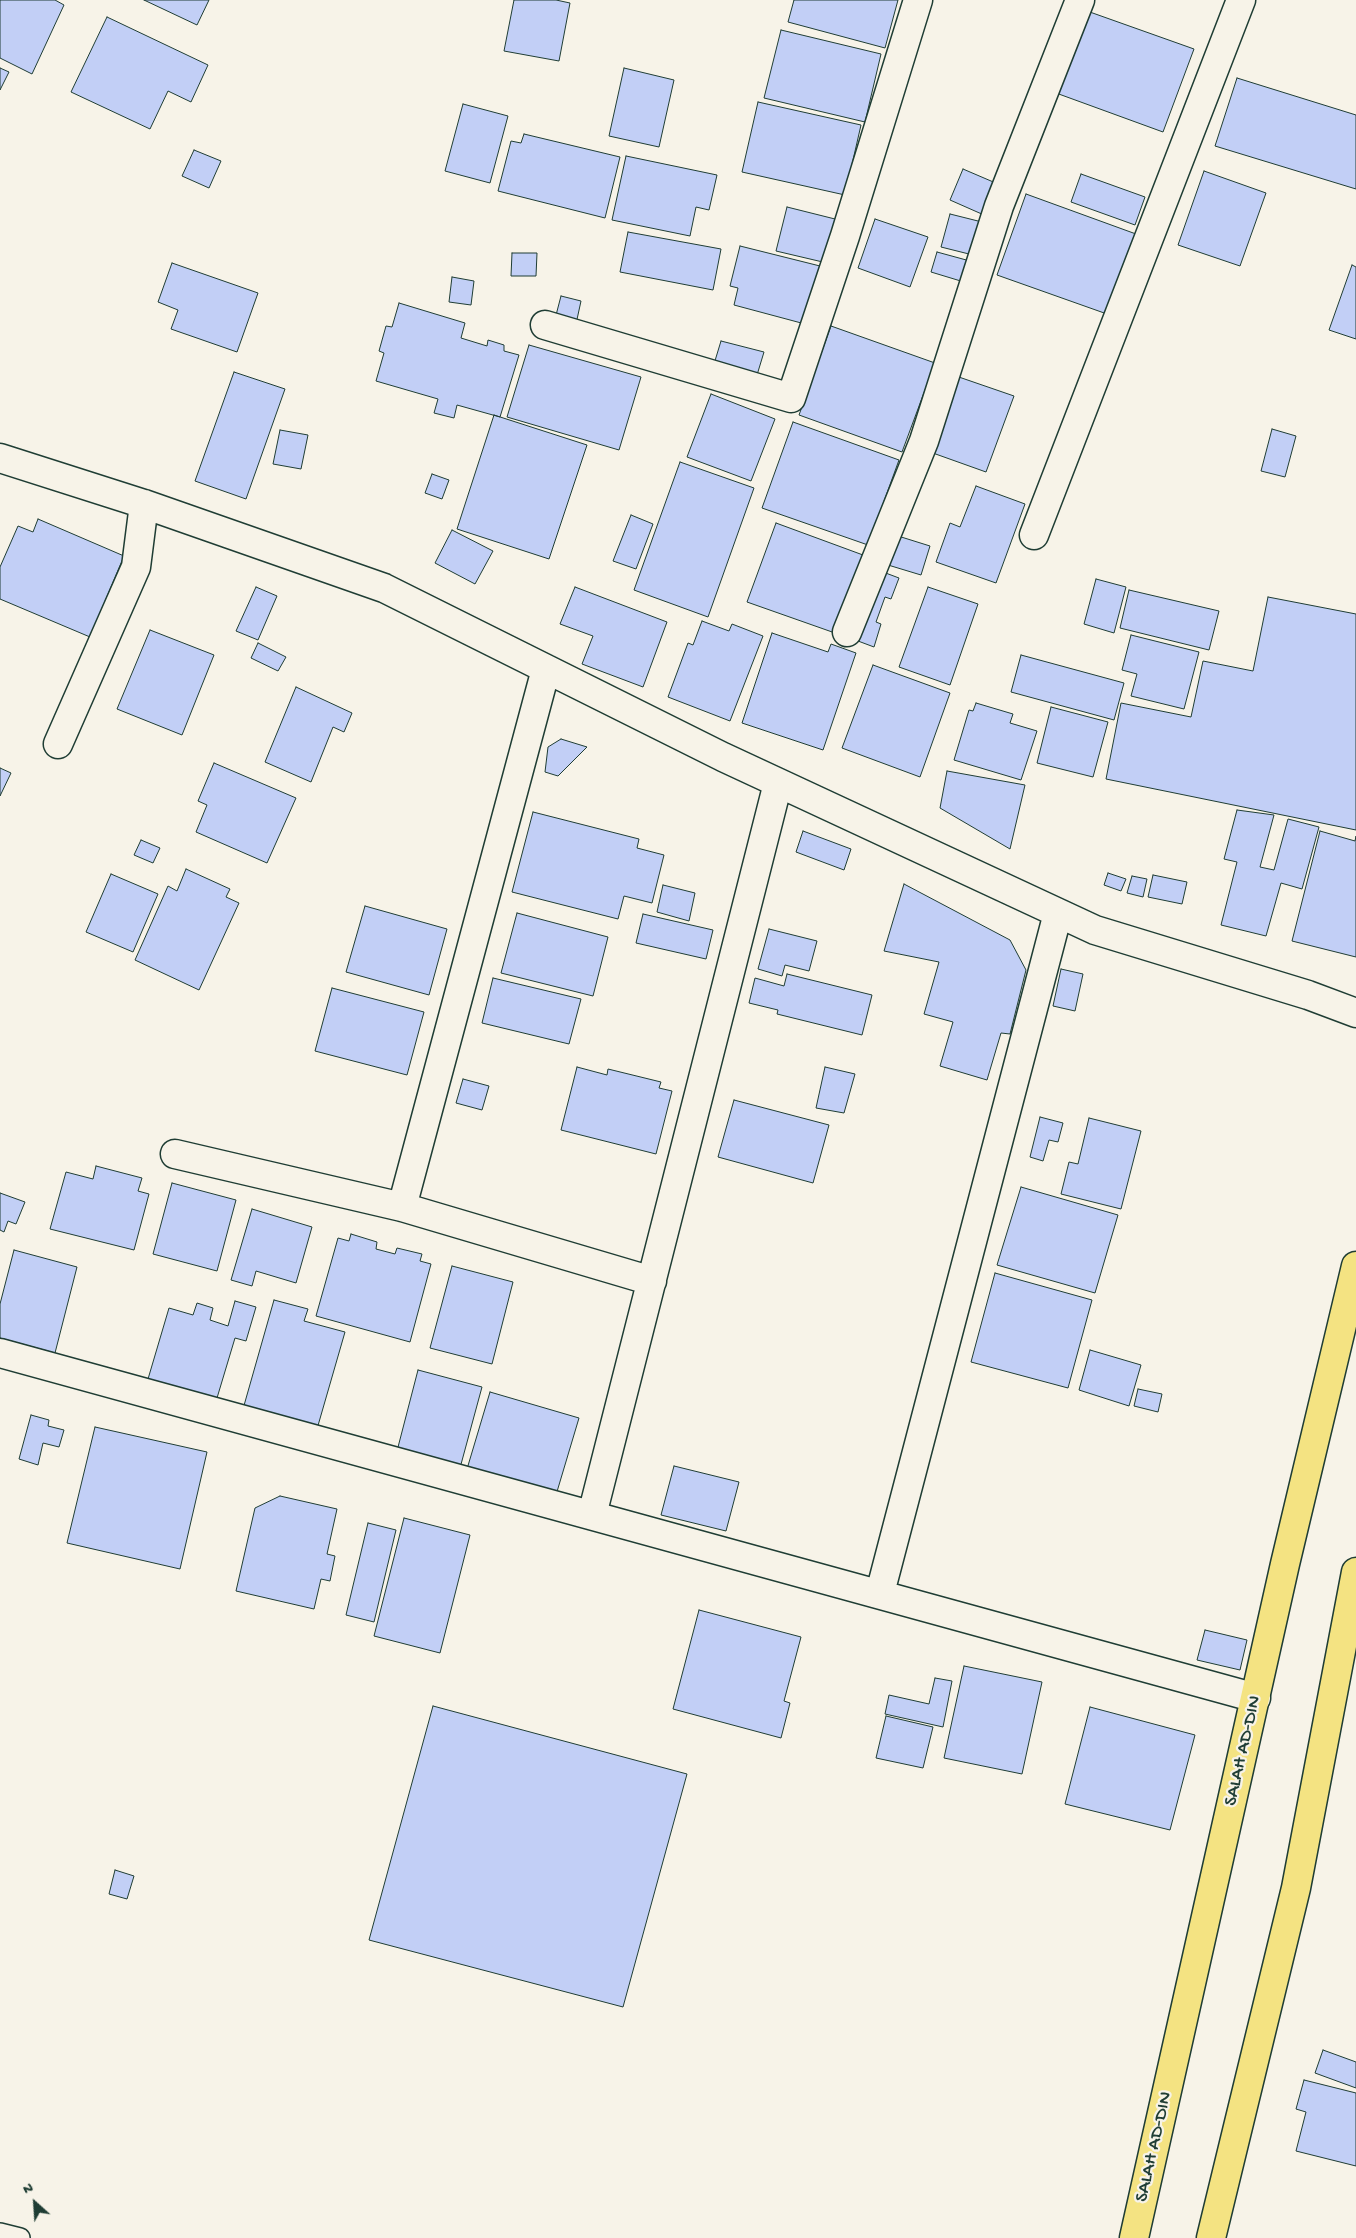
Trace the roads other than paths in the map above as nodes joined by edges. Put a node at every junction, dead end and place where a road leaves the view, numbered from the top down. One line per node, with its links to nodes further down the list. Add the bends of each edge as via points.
1 (918, 0): 4 (street, via 791,398)
2 (1080, 0): 8 (street, via 999,206 924,441)
3 (1241, 0): 7 (street)
4 (546, 324)
5 (0, 459): 6 (street)
6 (144, 504): 9 (street, via 384,588); 10 (street, via 136,567)
7 (1034, 535)
8 (847, 632)
9 (546, 669): 11 (street); 15 (street)
10 (58, 744)
11 (778, 783): 12 (street); 17 (street)
12 (1058, 913): 13 (street, via 1095,930 1308,995); 21 (street)
13 (1356, 1013)
14 (175, 1154): 15 (street)
15 (402, 1206): 17 (street)
16 (1356, 1266): 23 (highway, SALAH AD-DIN)
17 (652, 1281): 19 (street)
18 (0, 1353): 19 (street)
19 (592, 1515): 21 (street)
20 (1356, 1572): 22 (highway)
21 (880, 1593): 23 (street)
22 (1348, 1658): 27 (highway)
23 (1256, 1698): 26 (highway, SALAH AD-DIN)
24 (0, 2233): 25 (lane)
25 (20, 2238)
26 (1134, 2238)
27 (1211, 2238)

